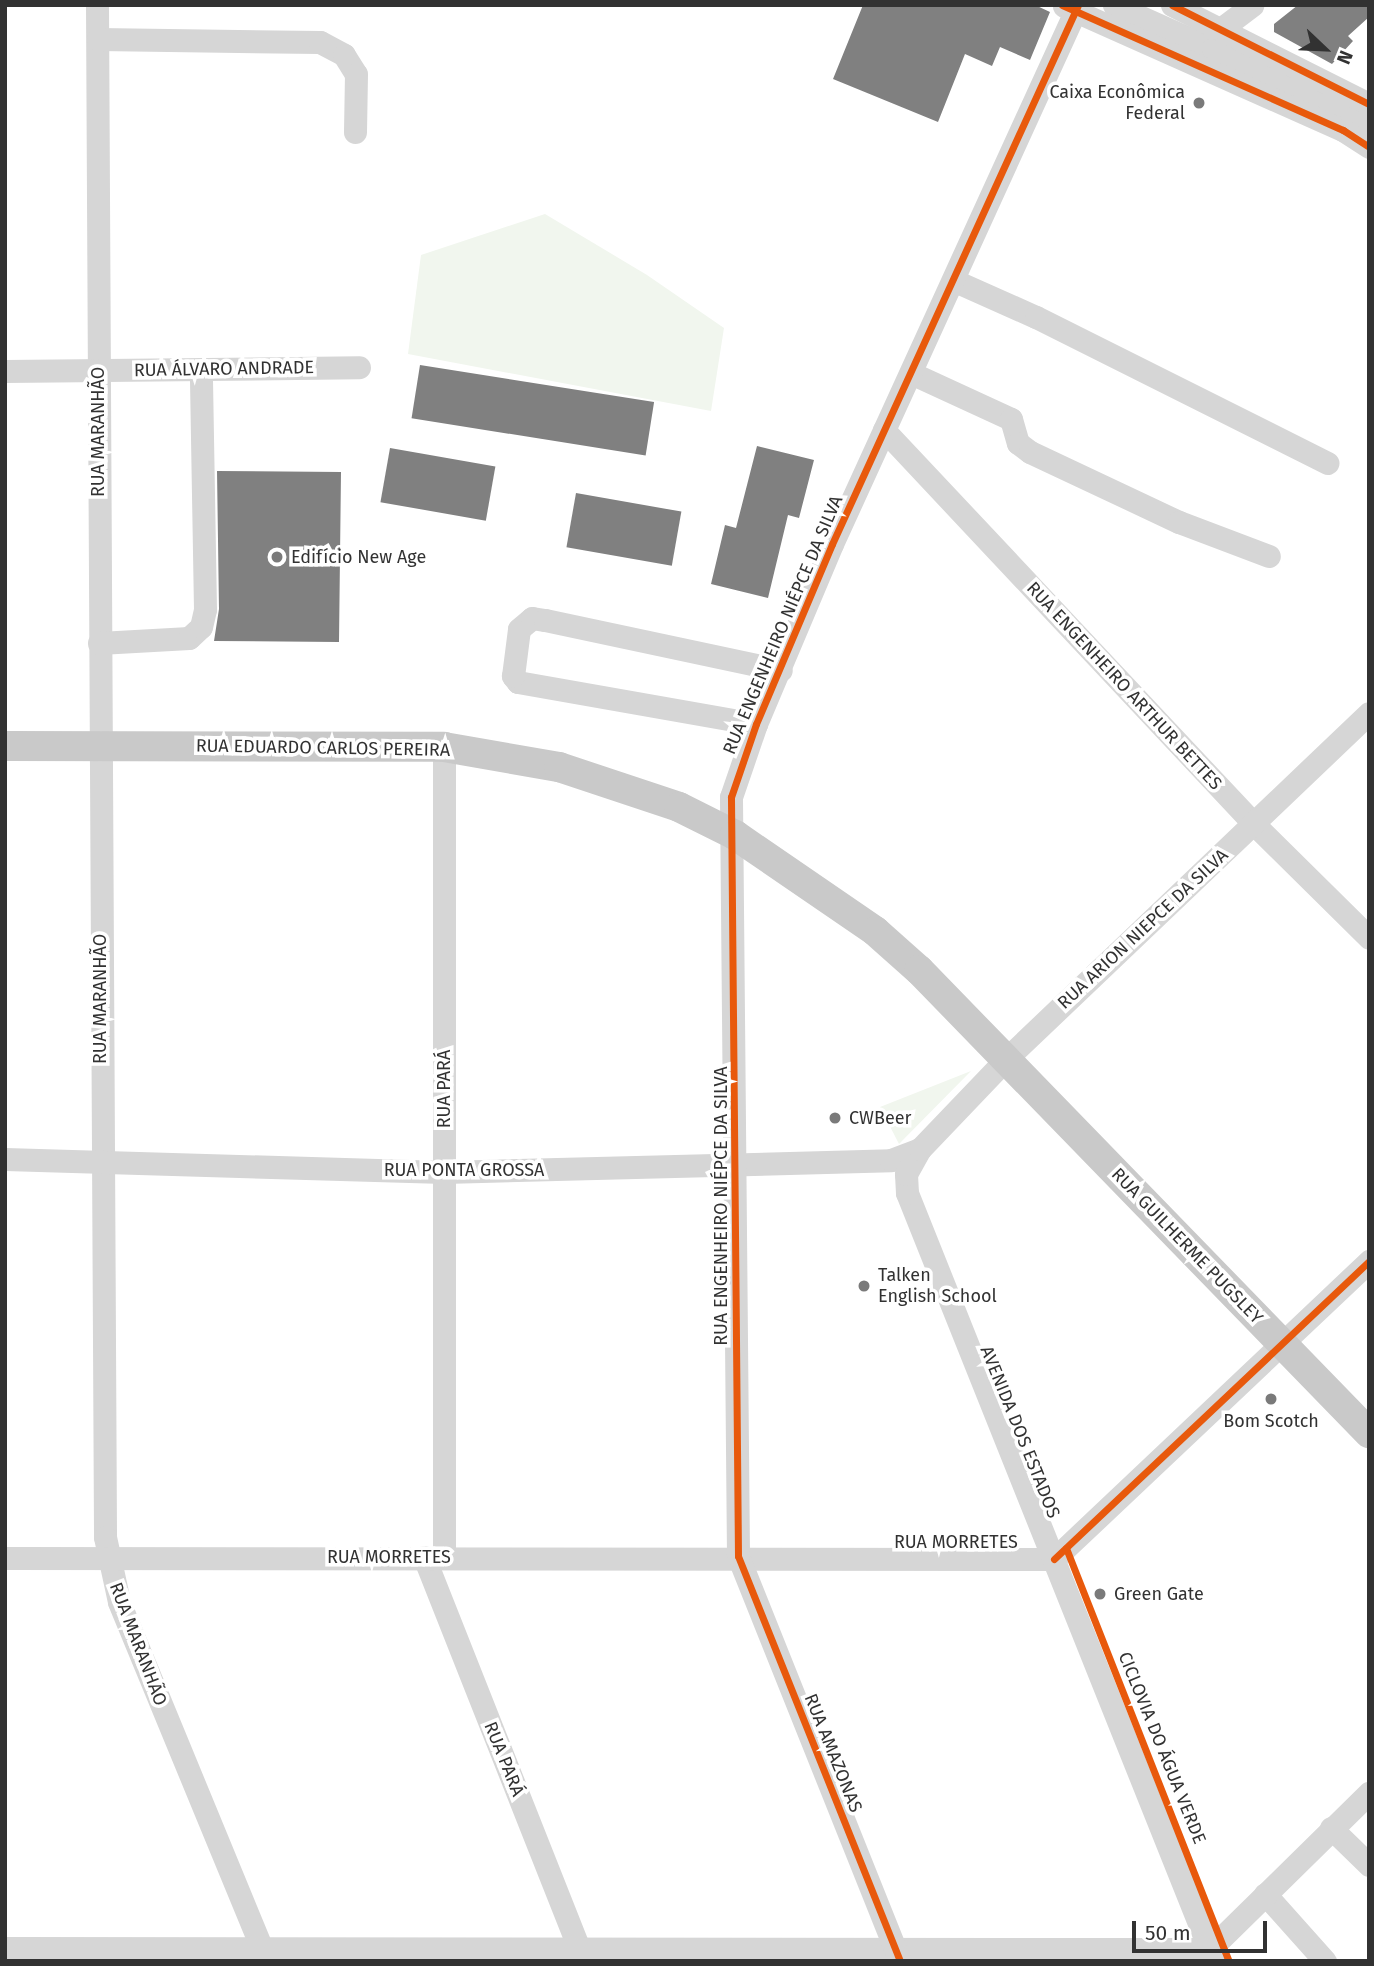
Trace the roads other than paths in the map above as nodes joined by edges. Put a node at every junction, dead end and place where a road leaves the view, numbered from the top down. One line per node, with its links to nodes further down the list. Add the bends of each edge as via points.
1 (97, 5): 7 (street, RUA MARANHÃO)
2 (1114, 5): 9 (street)
3 (1172, 5): 6 (street)
4 (1252, 5): 6 (street)
5 (1072, 7): 11 (street, via 1343,130); 12 (street, RUA ENGENHEIRO NIÉPCE DA SILVA)
6 (1222, 28): 8 (street)
7 (98, 39): 10 (street, via 320,42 344,55 356,74); 16 (street, RUA MARANHÃO)
8 (1369, 104)
9 (1369, 127)
10 (355, 132)
11 (1369, 147)
12 (954, 281): 17 (street, RUA ENGENHEIRO NIÉPCE DA SILVA); 19 (street, via 1037,317)
13 (359, 367): 14 (street, RUA ÁLVARO ANDRADE)
14 (201, 369): 16 (street, RUA ÁLVARO ANDRADE); 21 (street, via 205,609 201,627 189,638)
15 (5, 371): 16 (street, RUA ÁLVARO ANDRADE)
16 (98, 371): 21 (street, RUA MARANHÃO)
17 (911, 373): 18 (street, RUA ENGENHEIRO NIÉPCE DA SILVA); 20 (street, via 1011,419 1018,443 1030,452 1179,522)
18 (884, 430): 22 (street, RUA ENGENHEIRO NIÉPCE DA SILVA); 28 (street, RUA ENGENHEIRO ARTHUR BETTES)
19 (1327, 463)
20 (1269, 556)
21 (99, 643): 26 (street, RUA MARANHÃO)
22 (781, 670): 24 (street, RUA ENGENHEIRO NIÉPCE DA SILVA); 24 (street, via 545,620 532,618 519,629 513,676 517,682)
23 (1369, 713): 28 (street, RUA ARION NIEPCE DA SILVA)
24 (757, 724): 29 (street, RUA ENGENHEIRO NIÉPCE DA SILVA, via 733,786)
25 (5, 746): 26 (main road, RUA EDUARDO CARLOS PEREIRA)
26 (99, 747): 27 (main road, RUA EDUARDO CARLOS PEREIRA); 34 (street, RUA MARANHÃO)
27 (444, 747): 29 (main road, RUA EDUARDO CARLOS PEREIRA, via 559,767 679,807); 36 (street, RUA PARÁ)
28 (1254, 824): 30 (street, RUA ENGENHEIRO ARTHUR BETTES); 31 (street, RUA ARION NIEPCE DA SILVA)
29 (735, 835): 31 (main road, RUA EDUARDO CARLOS PEREIRA, via 875,931); 35 (street, RUA ENGENHEIRO NIÉPCE DA SILVA)
30 (1369, 938)
31 (1006, 1059): 32 (street, RUA ARION NIEPCE DA SILVA); 38 (main road, RUA GUILHERME PUGSLEY)
32 (920, 1149): 35 (street, RUA PONTA GROSSA, via 899,1159); 44 (street, AVENIDA DOS ESTADOS, via 906,1174 907,1193)
33 (5, 1159): 34 (street, RUA PONTA GROSSA)
34 (101, 1161): 36 (street, RUA PONTA GROSSA); 41 (street, RUA MARANHÃO, via 102,1493)
35 (737, 1165): 36 (street, RUA PONTA GROSSA); 40 (street, RUA ENGENHEIRO NIÉPCE DA SILVA)
36 (444, 1172): 43 (street, RUA PARÁ)
37 (1369, 1261): 38 (street)
38 (1281, 1343): 39 (main road, RUA GUILHERME PUGSLEY); 44 (street)
39 (1369, 1433)
40 (738, 1556): 43 (street, RUA MORRETES); 44 (street, RUA MORRETES); 52 (street, RUA AMAZONAS)
41 (107, 1557): 42 (street, RUA MORRETES); 43 (street, RUA MORRETES); 50 (street, RUA MARANHÃO, via 126,1621)
42 (5, 1558)
43 (434, 1558): 51 (street, RUA PARÁ)
44 (1054, 1559): 53 (street, AVENIDA DOS ESTADOS)
45 (1369, 1793): 46 (street)
46 (1331, 1828): 47 (street); 48 (street)
47 (1369, 1865)
48 (1265, 1894): 53 (street); 54 (street)
49 (5, 1948): 50 (street)
50 (265, 1954): 51 (street)
51 (582, 1955): 52 (street)
52 (897, 1955): 53 (street)
53 (1212, 1955)
54 (1325, 1961)

